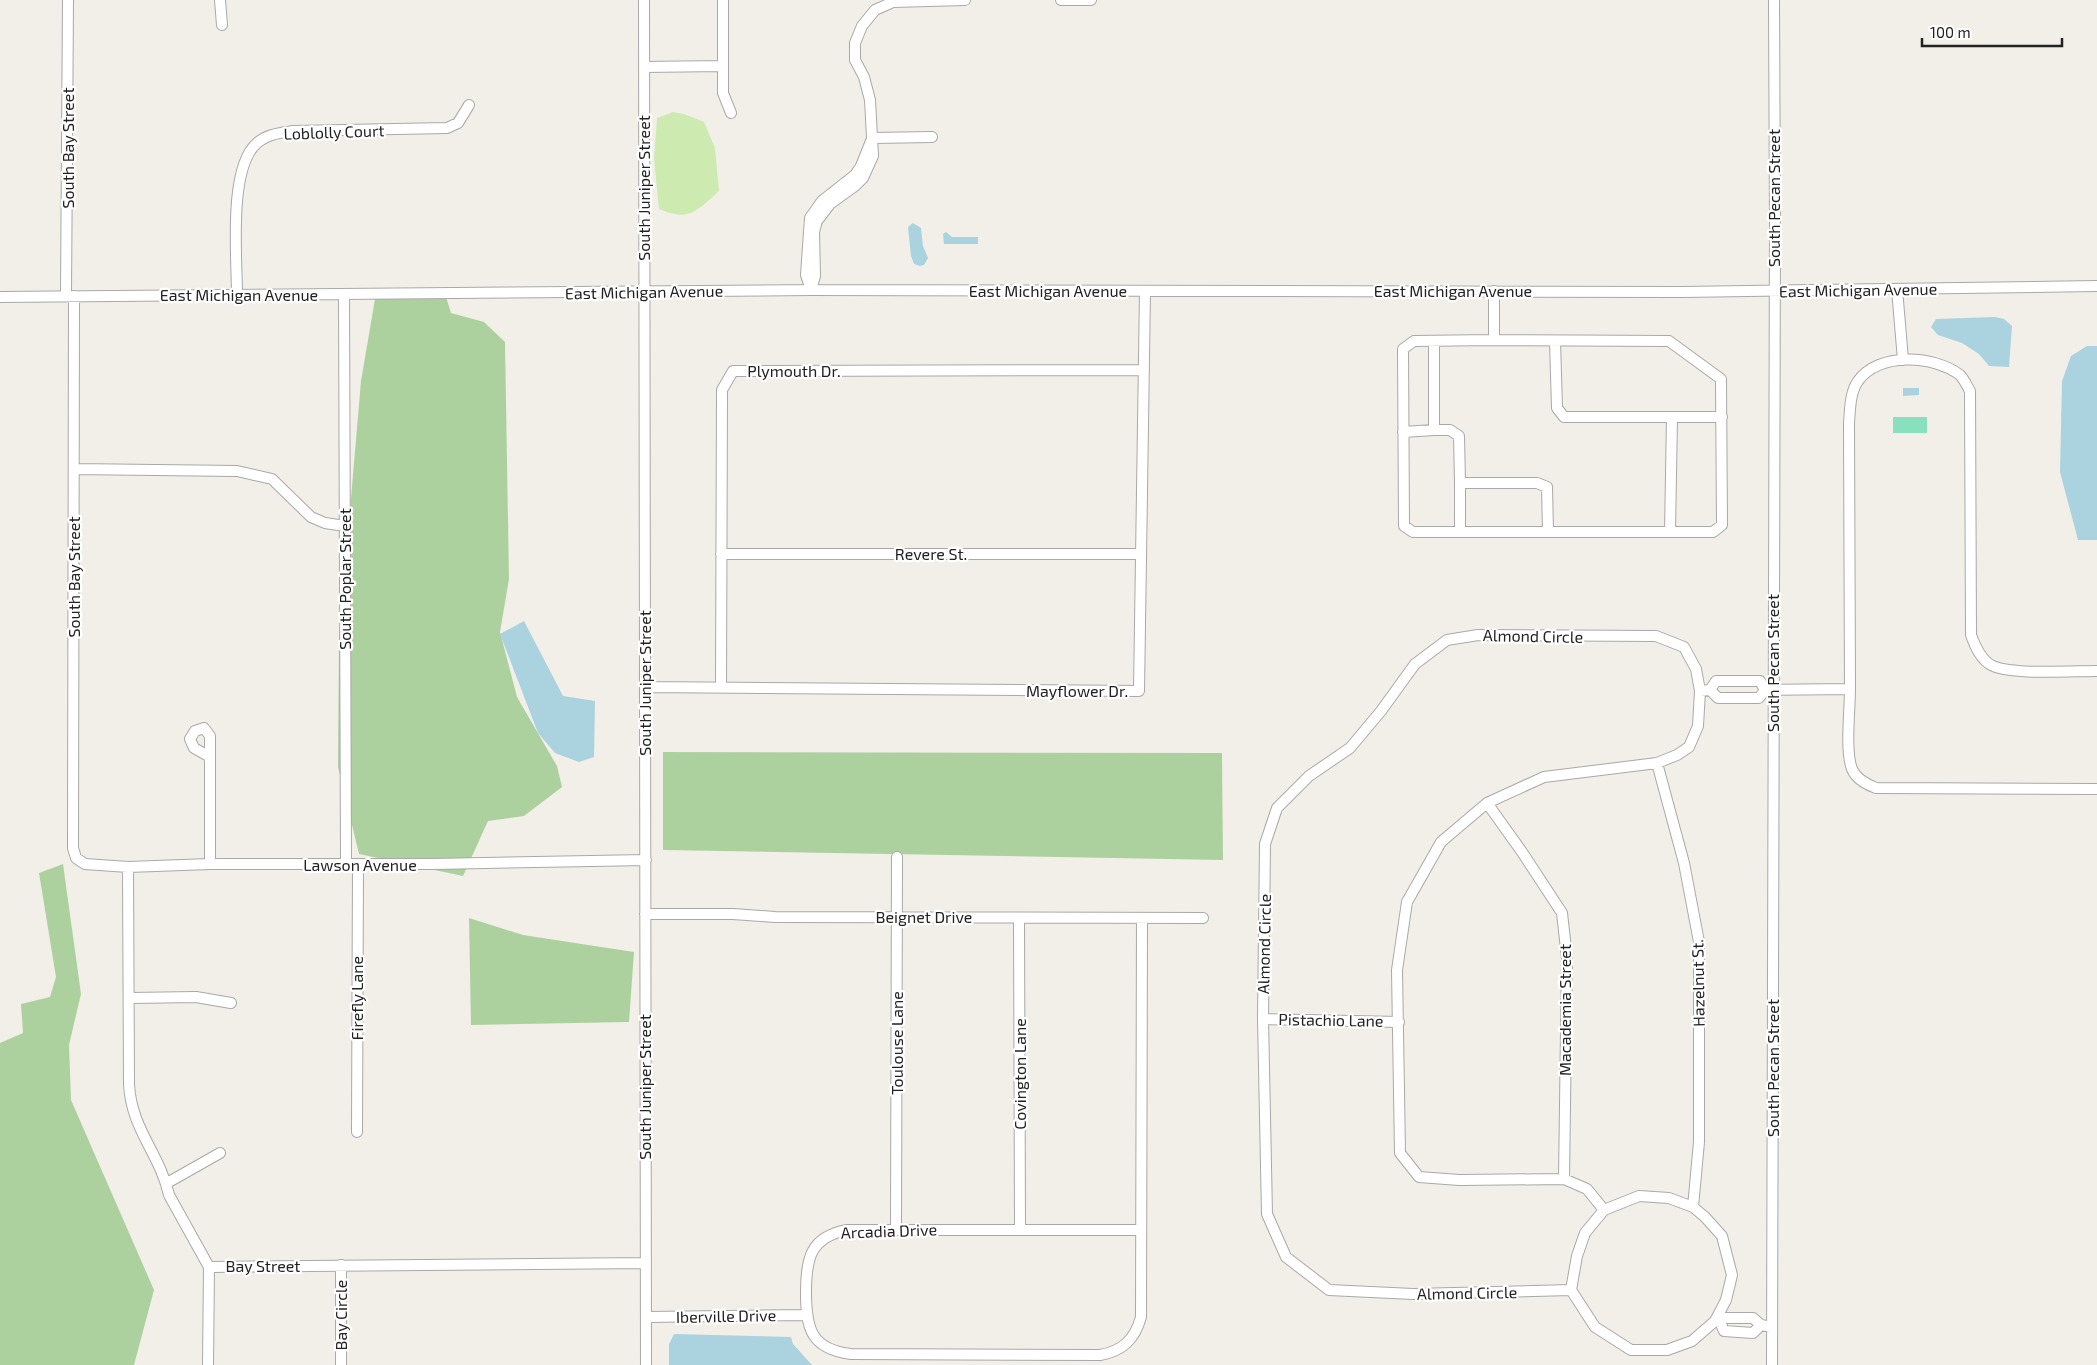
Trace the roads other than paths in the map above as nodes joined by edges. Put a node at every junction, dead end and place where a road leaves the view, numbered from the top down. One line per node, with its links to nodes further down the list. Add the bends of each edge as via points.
1 (68, 0): 25 (street, South Bay Street)
2 (220, 0): 9 (street)
3 (644, 0): 11 (street, South Juniper Street)
4 (724, 0): 10 (street)
5 (965, 0): 15 (street, via 893,2 875,10 862,26 855,43 855,60 870,100)
6 (1061, 0): 7 (street)
7 (1091, 0)
8 (1774, 0): 22 (street, South Pecan Street)
9 (222, 25)
10 (722, 66): 11 (street); 13 (street, via 723,93)
11 (644, 67): 19 (street, South Juniper Street)
12 (469, 105): 24 (street, Loblolly Court, via 458,123 447,128 293,131 271,134 257,143 240,172)
13 (731, 113)
14 (932, 137): 15 (street)
15 (872, 138): 18 (street, via 873,156 862,178 830,204 817,221 814,232 815,276)
16 (2097, 286): 17 (street, East Michigan Avenue)
17 (1897, 289): 22 (street, East Michigan Avenue); 30 (street)
18 (811, 290): 19 (street, East Michigan Avenue); 20 (street, East Michigan Avenue)
19 (644, 291): 23 (street, East Michigan Avenue); 45 (street, South Juniper Street)
20 (1145, 291): 21 (street, East Michigan Avenue); 31 (street, Mayflower Dr.)
21 (1494, 291): 22 (street, East Michigan Avenue); 27 (street)
22 (1774, 291): 48 (street, South Pecan Street)
23 (344, 294): 24 (street, East Michigan Avenue); 38 (street, South Poplar Street)
24 (237, 295): 25 (street, East Michigan Avenue)
25 (70, 296): 26 (street, East Michigan Avenue); 36 (street, South Bay Street)
26 (0, 297)
27 (1494, 340): 28 (street); 29 (street)
28 (1555, 340): 32 (street, via 1557,408 1564,417); 33 (street, via 1670,341 1721,379)
29 (1434, 341): 34 (street); 35 (street, via 1414,341 1403,349)
30 (1903, 360): 44 (street, via 1946,366 1962,377 1970,391 1971,635 1977,651 1992,666 2013,670); 49 (street, via 1892,360 1870,369 1857,382 1852,398 1849,423)
31 (1144, 370): 42 (street, Plymouth Dr., via 733,371 722,390); 43 (street, Mayflower Dr.)
32 (1672, 417): 33 (street); 41 (street)
33 (1722, 417): 41 (street, via 1722,525 1713,532)
34 (1434, 430): 35 (street); 37 (street, via 1450,430 1459,436)
35 (1403, 432): 39 (street, via 1404,526 1412,532)
36 (74, 469): 38 (street, via 237,471 272,479 311,517); 55 (street, South Bay Street, via 73,848)
37 (1460, 482): 39 (street); 40 (street, via 1537,483 1547,487)
38 (345, 526): 58 (street, South Poplar Street)
39 (1460, 532): 40 (street)
40 (1548, 532): 41 (street)
41 (1670, 532)
42 (721, 554): 43 (street, Revere St.); 46 (street, Plymouth Dr.)
43 (1141, 554): 46 (street, Mayflower Dr., via 1139,691)
44 (2097, 671)
45 (646, 687): 46 (street, Mayflower Dr.); 56 (street, South Juniper Street)
46 (721, 688)
47 (1705, 690): 48 (street, via 1718,698 1759,698); 48 (street, via 1716,681 1760,681); 51 (street, Almond Circle, via 1698,726 1689,747); 68 (street, Almond Circle, via 1684,647 1656,636 1478,635 1447,640 1415,664 1350,748 1309,776 1277,808 1265,844)
48 (1769, 690): 49 (street); 86 (street, South Pecan Street)
49 (1850, 690): 52 (street, via 1852,769 1861,781 1876,788)
50 (210, 757): 57 (street)
51 (1657, 763): 53 (street, Almond Circle, via 1544,777); 74 (street, Hazelnut St., via 1684,863 1700,942 1699,1142)
52 (2097, 789)
53 (1487, 803): 69 (street, Almond Circle, via 1441,842 1407,902 1397,970); 72 (street, Macademia Street, via 1562,913 1567,958)
54 (897, 857): 62 (street, Toulouse Lane)
55 (76, 858): 60 (street, Lawson Avenue, via 94,866)
56 (646, 860): 59 (street, Lawson Avenue); 61 (street, South Juniper Street)
57 (210, 864): 58 (street, Lawson Avenue); 60 (street, Lawson Avenue)
58 (346, 864): 59 (street, Lawson Avenue)
59 (358, 864): 70 (street, Firefly Lane)
60 (128, 867): 66 (street, Bay Street)
61 (645, 914): 62 (street, Beignet Drive); 79 (street, South Juniper Street)
62 (897, 918): 63 (street, Beignet Drive); 76 (street, Toulouse Lane)
63 (1020, 918): 64 (street, Beignet Drive); 77 (street, Covington Lane)
64 (1142, 918): 65 (street, Beignet Drive); 78 (street, Arcadia Drive)
65 (1203, 918)
66 (130, 998): 67 (street, via 196,997); 73 (street, Bay Street, via 128,1084 131,1106)
67 (231, 1003)
68 (1263, 1019): 69 (street, Pistachio Lane); 82 (street, Almond Circle, via 1267,1214 1286,1257 1329,1290 1413,1294)
69 (1399, 1022): 72 (street, Almond Circle, via 1400,1153 1419,1177)
70 (357, 1132)
71 (220, 1153): 73 (street)
72 (1564, 1180): 75 (street, Almond Circle, via 1587,1189)
73 (167, 1183): 81 (street, Bay Street, via 169,1195)
74 (1693, 1207): 75 (street, via 1669,1198 1639,1196); 85 (street, via 1722,1236 1732,1275)
75 (1604, 1210): 82 (street, via 1585,1233)
76 (896, 1229): 77 (street, Arcadia Drive); 83 (street, Arcadia Drive, via 847,1230 828,1235 820,1241 812,1251 806,1272)
77 (1020, 1230): 78 (street, Arcadia Drive)
78 (1141, 1230): 83 (street, Arcadia Drive, via 1141,1317 1131,1340 1112,1353 845,1354 825,1346 814,1337)
79 (646, 1263): 80 (street, Bay Street); 84 (street, South Juniper Street)
80 (341, 1266): 81 (street, Bay Street); 88 (street, Bay Circle)
81 (209, 1267): 87 (street)
82 (1571, 1290): 85 (street, via 1595,1327 1631,1350 1667,1350 1692,1341)
83 (806, 1315): 84 (street, Iberville Drive)
84 (647, 1317): 89 (street, South Juniper Street)
85 (1717, 1322): 86 (street, via 1724,1318 1753,1318)
86 (1767, 1326): 90 (street, South Pecan Street)
87 (208, 1365)
88 (341, 1365)
89 (646, 1365)
90 (1772, 1365)

